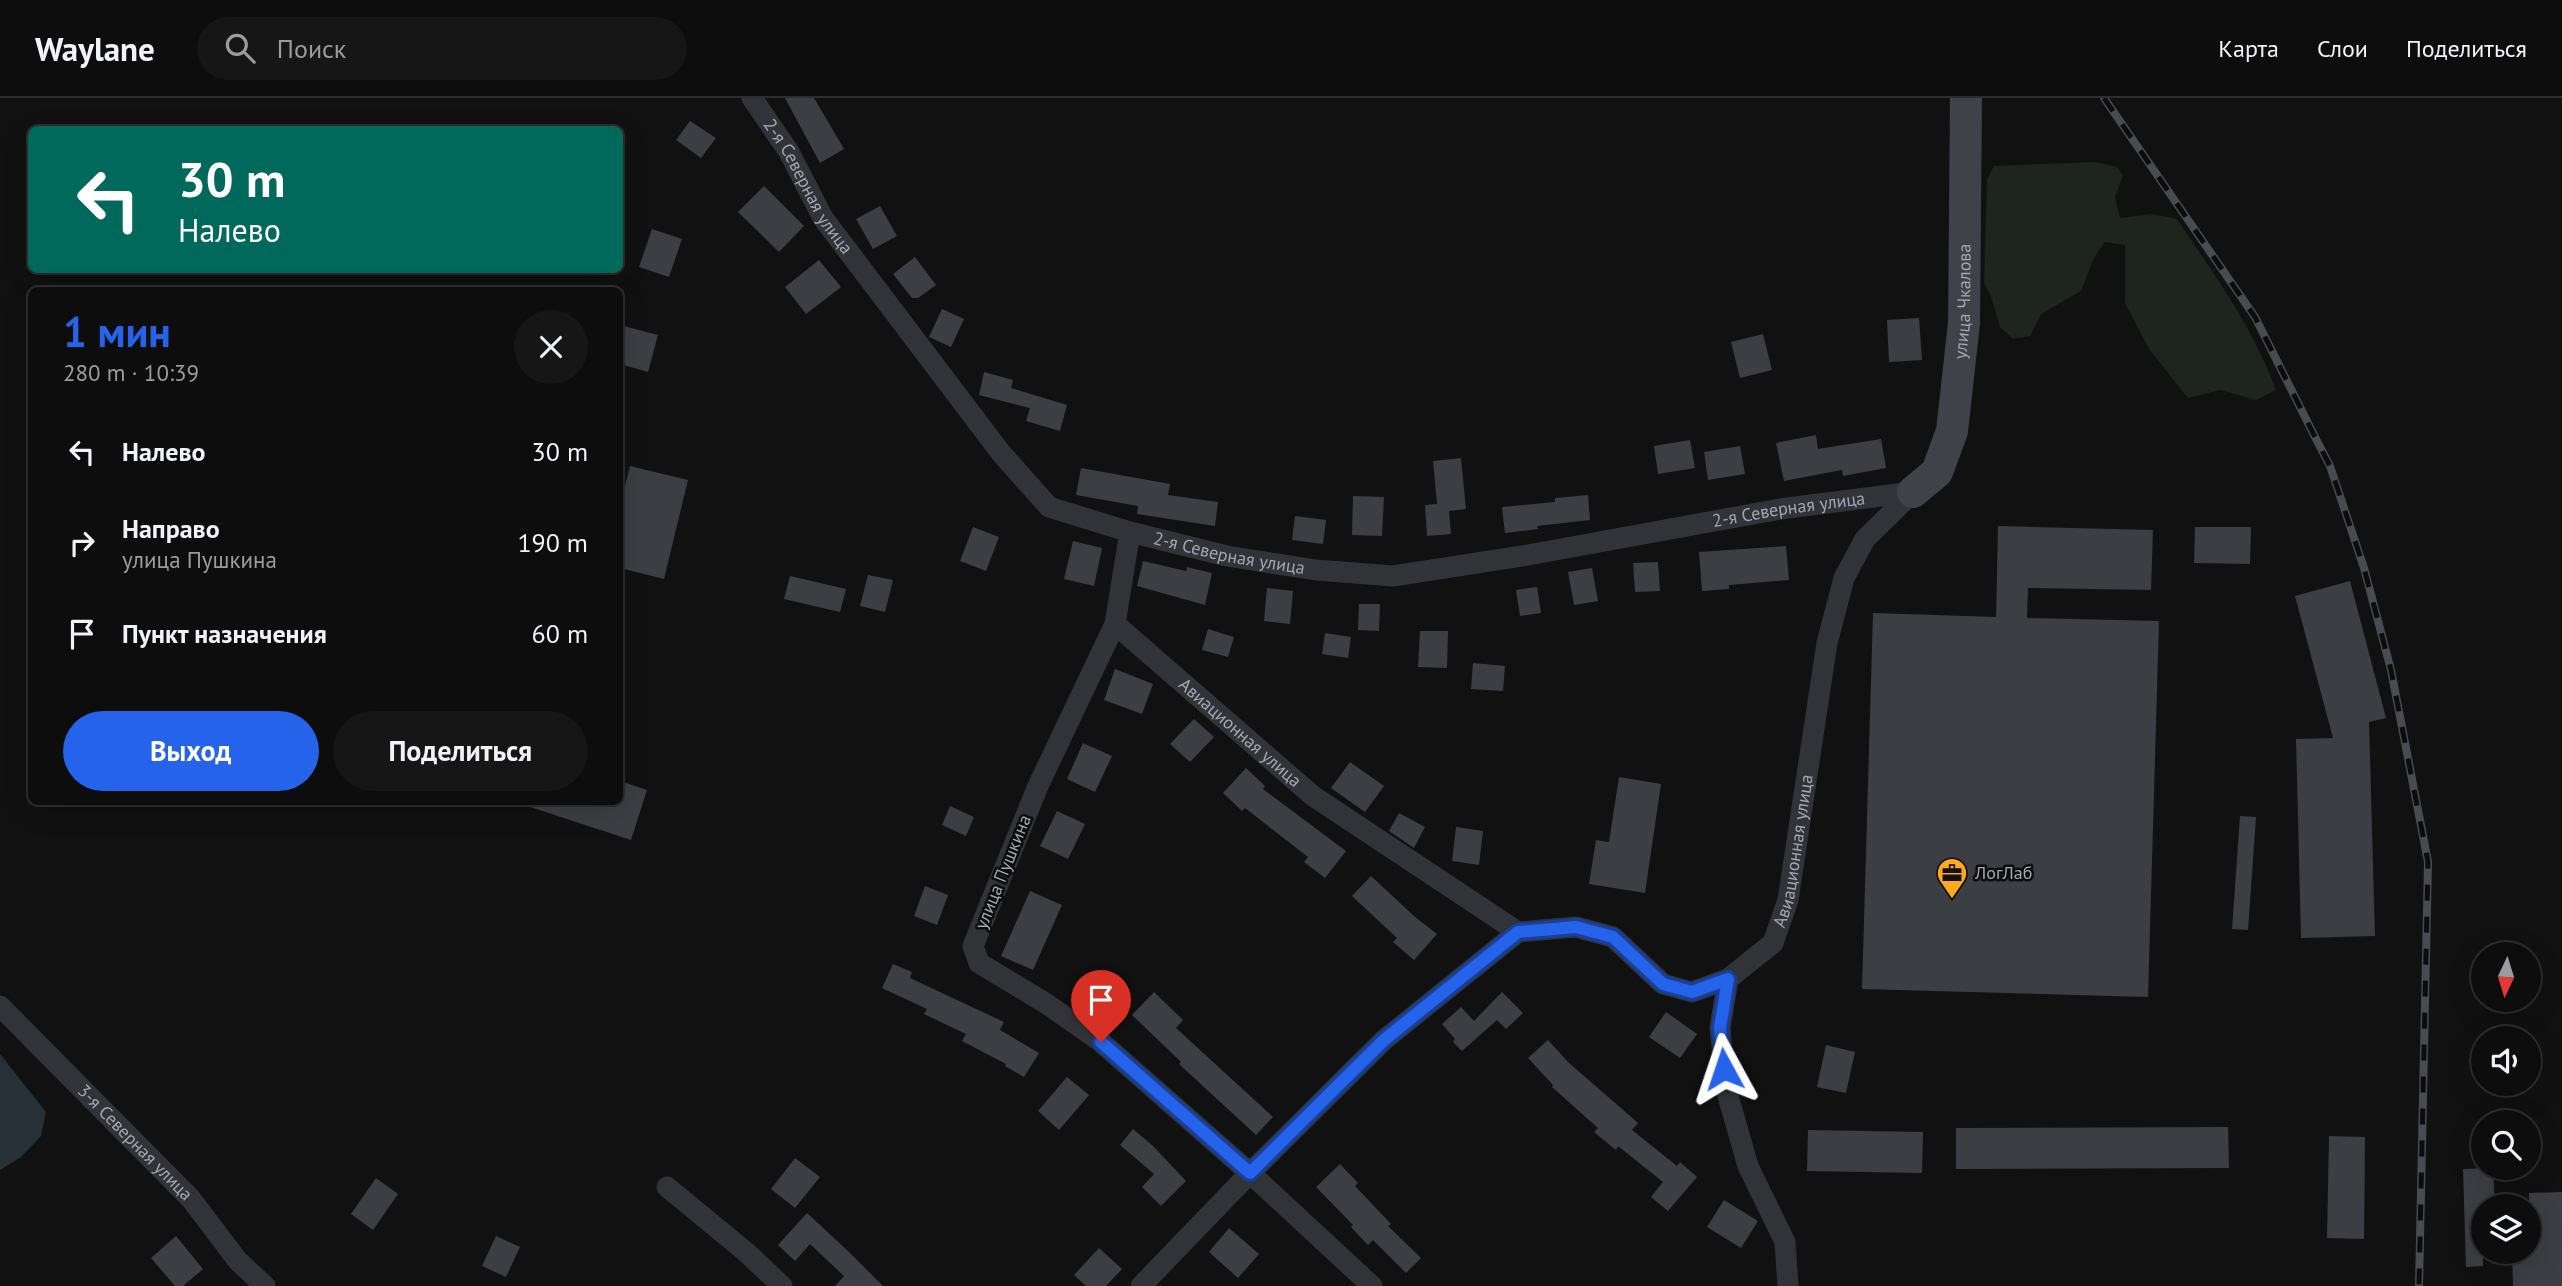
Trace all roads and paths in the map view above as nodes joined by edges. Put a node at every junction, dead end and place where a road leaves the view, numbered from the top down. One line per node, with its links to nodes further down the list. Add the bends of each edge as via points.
1 (752, 98): 4 (street, 2-я Северная улица, via 789,152 822,218 1001,453 1049,507)
2 (1966, 98): 3 (street, улица Чкалова, via 1964,323 1952,431 1937,471)
3 (1913, 492): 4 (street, 2-я Северная улица, via 1780,509 1394,576 1227,556); 7 (street, Авиационная улица, via 1865,539 1844,578 1827,643 1788,900 1773,943)
4 (1130, 532): 5 (street)
5 (1115, 624): 6 (street, Авиационная улица, via 1313,796); 9 (street, улица Пушкина, via 1038,786 973,946 979,963 1101,1042)
6 (1518, 932): 7 (street, Авиационная улица, via 1576,927 1613,937 1663,984 1692,992); 9 (street, via 1384,1040)
7 (1728, 979): 15 (street, via 1720,1028 1726,1089 1748,1166 1785,1242)
8 (0, 1006): 11 (street, 3-я Северная улица, via 191,1199 238,1261)
9 (1250, 1173): 13 (street); 14 (street, улица Пушкина)
10 (667, 1187): 12 (street)
11 (265, 1286)
12 (782, 1286)
13 (1142, 1286)
14 (1372, 1286)
15 (1788, 1286)

